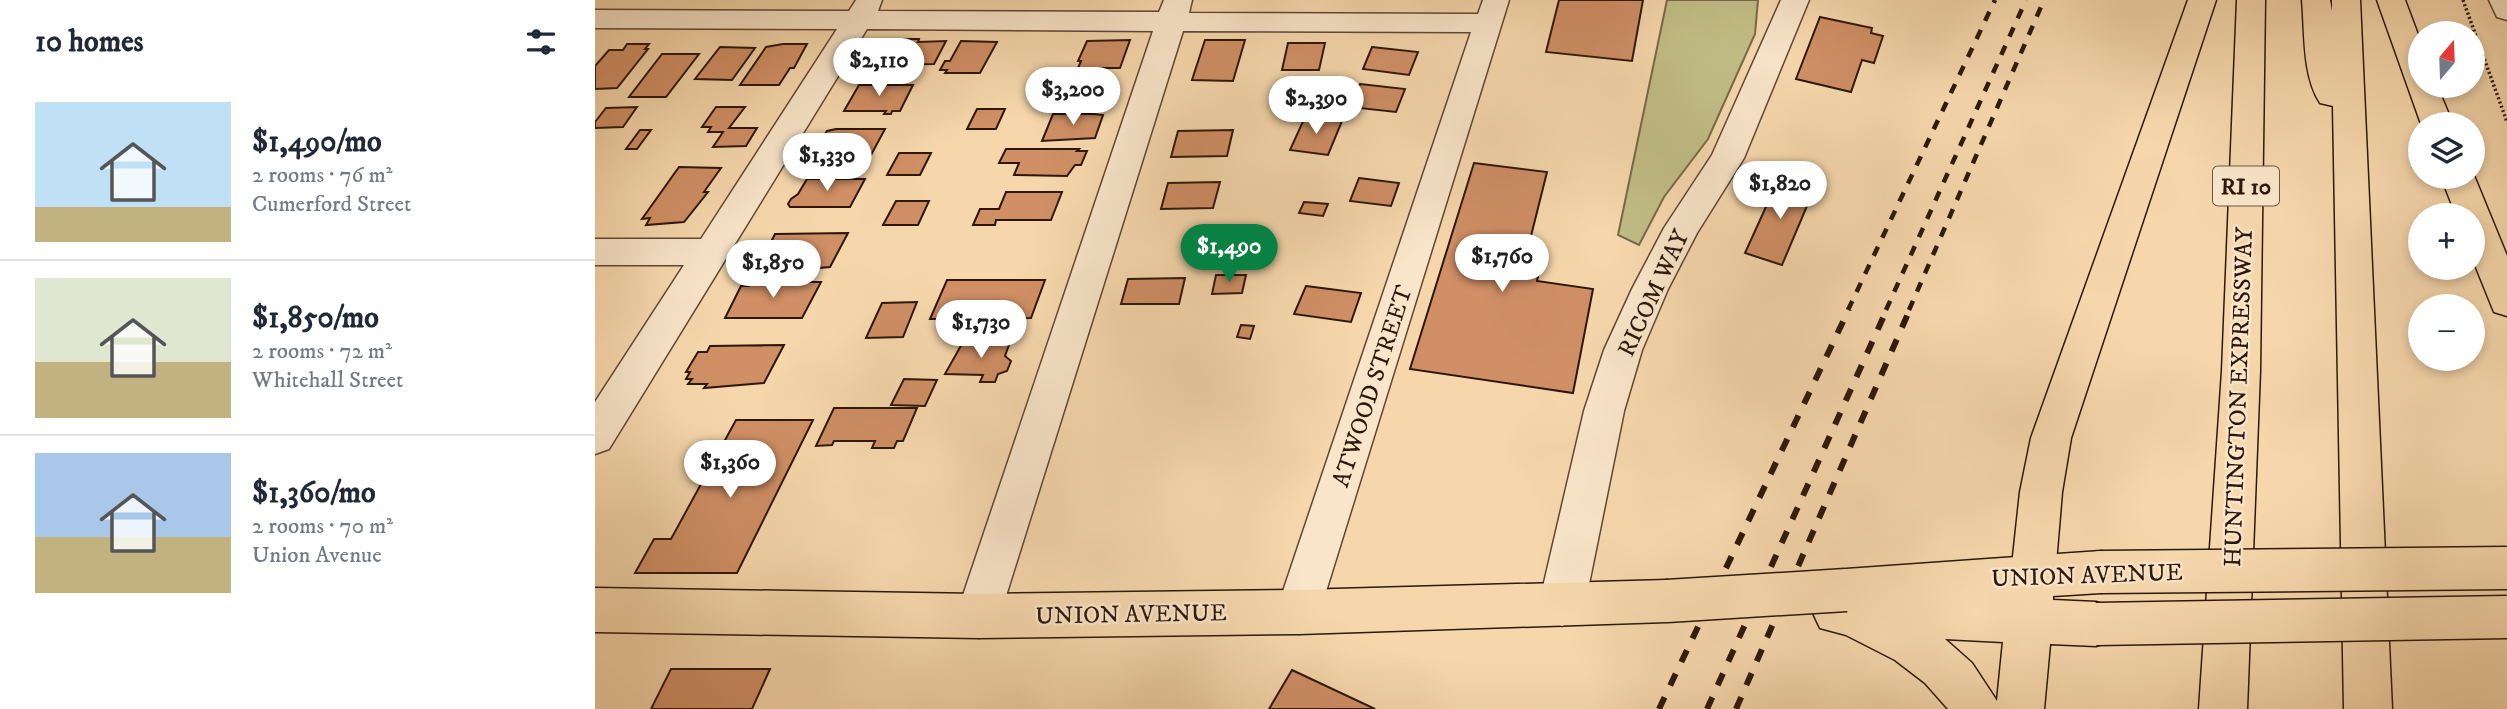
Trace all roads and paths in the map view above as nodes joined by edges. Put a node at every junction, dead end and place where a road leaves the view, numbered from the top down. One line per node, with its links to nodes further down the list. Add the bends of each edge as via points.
1 (1795, 0): 25 (street, RICOM WAY, via 1727,158 1656,277 1623,350 1604,411)
2 (2202, 0): 23 (main road, via 2051,438)
3 (2251, 0): 33 (main road, HUNTINGTON EXPRESSWAY / RI 10, via 2241,371)
4 (2316, 0): 16 (main road, via 2323,67)
5 (2346, 0): 16 (main road)
6 (2391, 0): 14 (main road)
7 (2463, 0): 15 (path)
8 (2503, 0): 11 (street)
9 (864, 9): 10 (street); 13 (street); 19 (street)
10 (1174, 11): 12 (street); 28 (street)
11 (2507, 11)
12 (1492, 12): 27 (street, ATWOOD STREET)
13 (595, 19)
14 (2408, 48)
15 (2507, 122)
16 (2351, 165): 34 (main road)
17 (2463, 189): 20 (main road)
18 (595, 252): 19 (street)
19 (711, 252): 21 (street)
20 (2507, 302)
21 (595, 437)
22 (2507, 568): 23 (main road, UNION AVENUE, bridge)
23 (2033, 575): 24 (main road, UNION AVENUE); 30 (main road)
24 (1841, 601): 25 (main road, UNION AVENUE, bridge); 30 (main road, UNION AVENUE); 31 (main road, via 1929,656 1960,685)
25 (1562, 604): 27 (main road, UNION AVENUE)
26 (595, 610): 28 (main road, UNION AVENUE)
27 (1300, 612): 28 (main road, UNION AVENUE)
28 (979, 616)
29 (2507, 617): 30 (main road, UNION AVENUE, bridge)
30 (2028, 622): 32 (main road)
31 (1976, 709)
32 (2020, 709)
33 (2223, 709)
34 (2368, 709)

